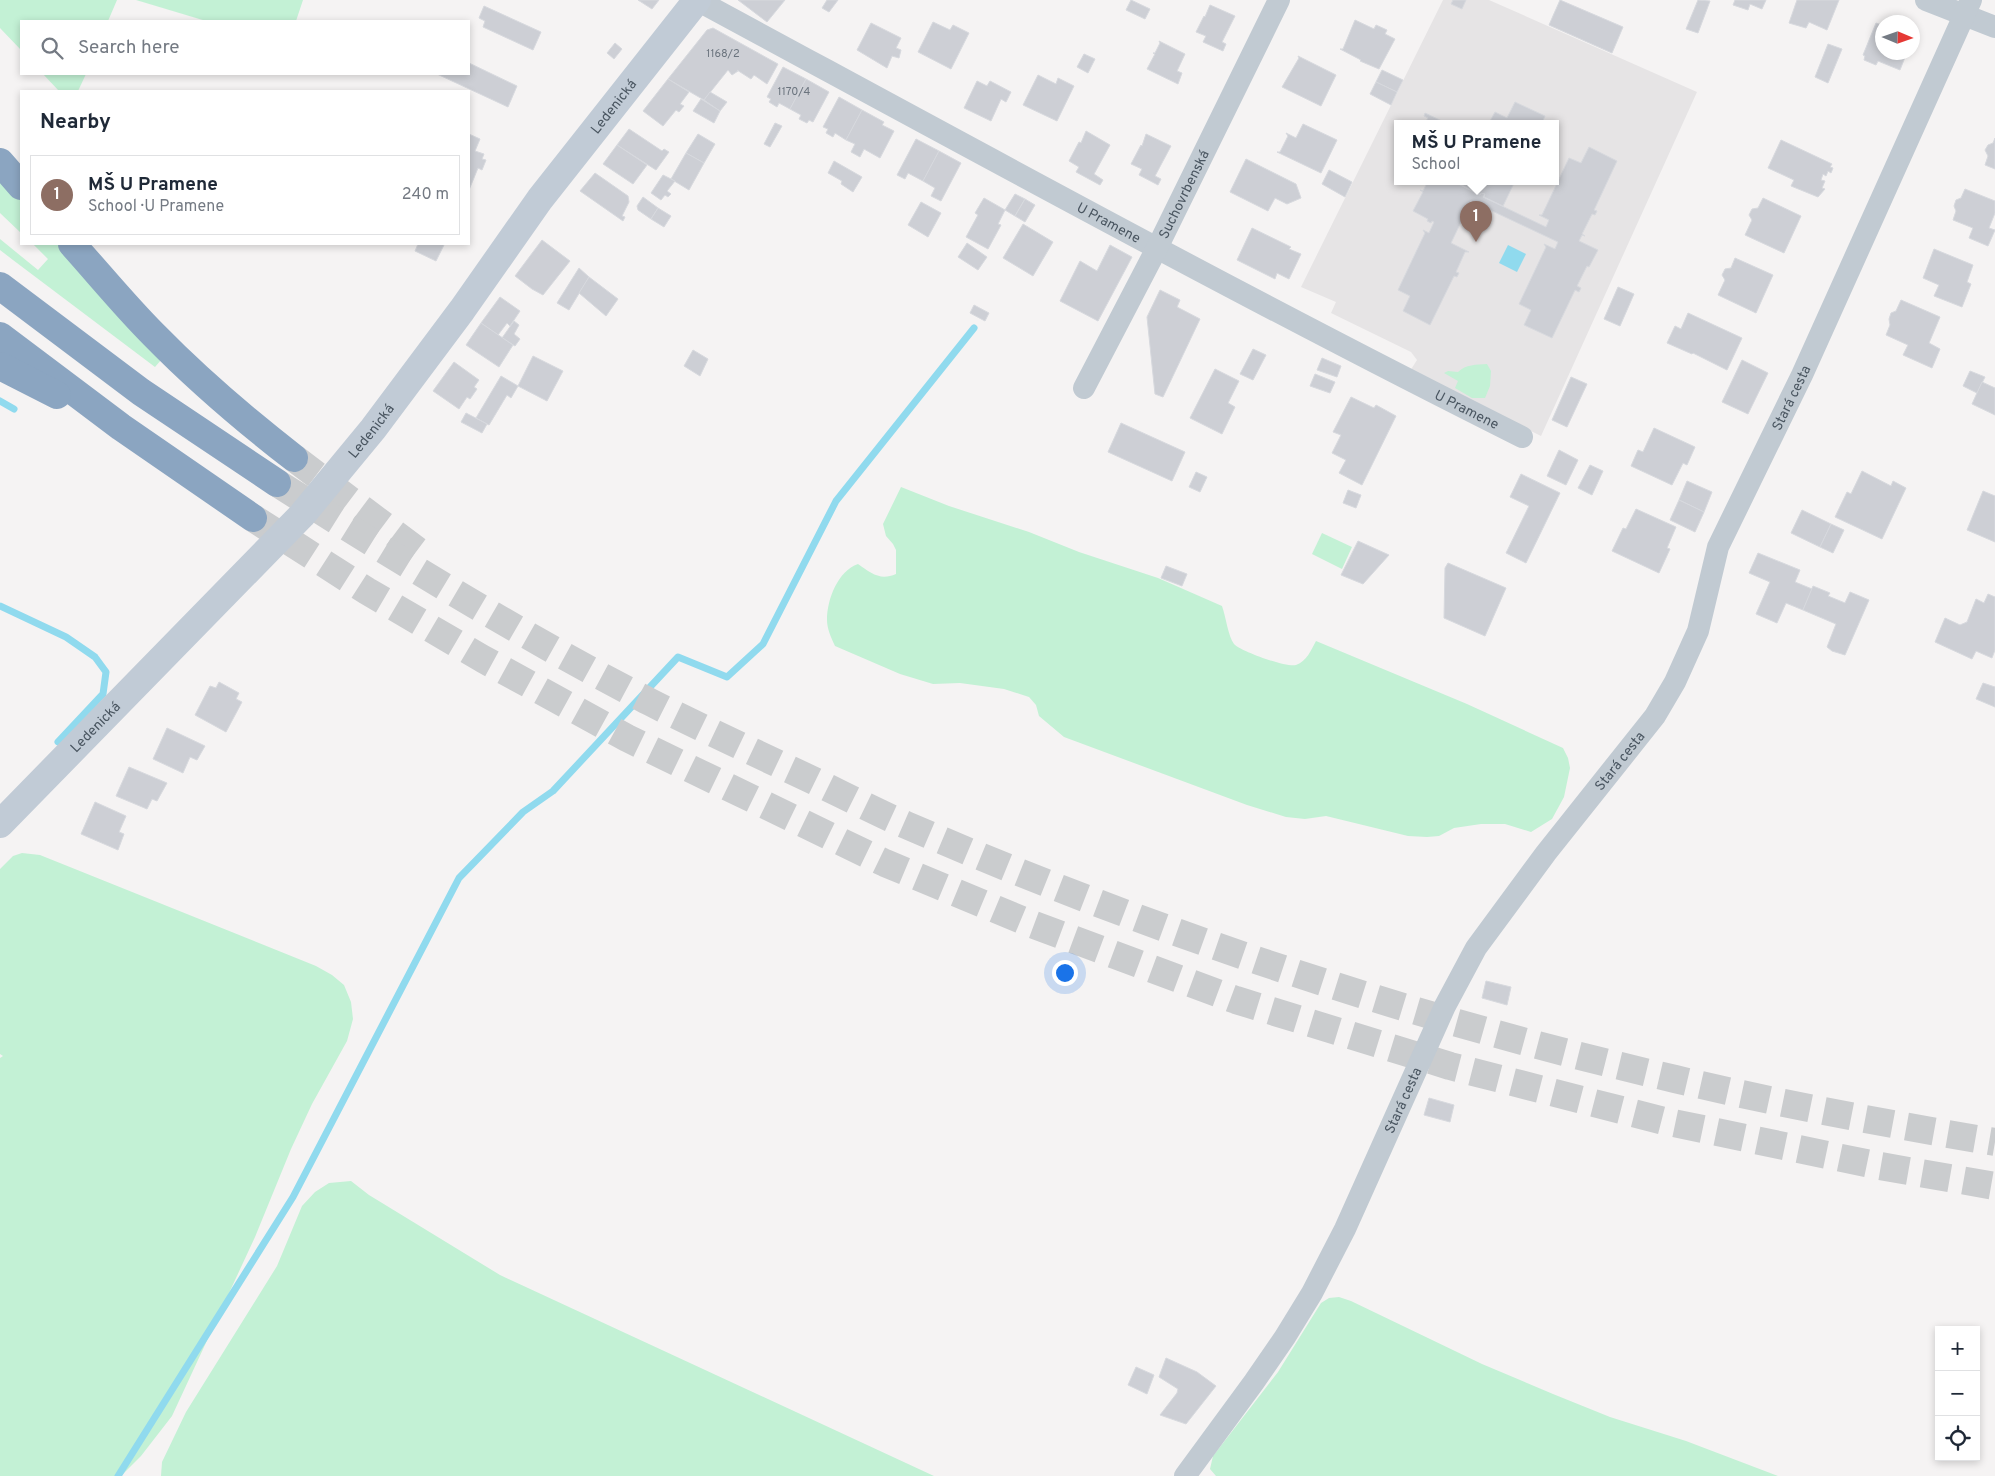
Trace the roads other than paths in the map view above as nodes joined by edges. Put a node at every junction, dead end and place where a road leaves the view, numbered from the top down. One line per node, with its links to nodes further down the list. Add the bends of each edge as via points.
1 (697, 0): 9 (street, U Pramene); 19 (main road, Ledenická, via 540,199 373,430 302,515)
2 (1279, 0): 9 (street, Suchovrbenská)
3 (1926, 0): 4 (street)
4 (1968, 8): 5 (street); 20 (street, Stará cesta, via 1802,375 1718,547 1698,631 1675,682 1655,716 1546,853 1476,948 1445,1006 1345,1229 1312,1293 1254,1382)
5 (1995, 27)
6 (0, 162): 7 (highway)
7 (20, 185)
8 (73, 245): 16 (highway, via 152,334 187,368)
9 (1156, 248): 13 (street, Suchovrbenská); 15 (street, U Pramene)
10 (0, 286): 17 (highway, via 142,392)
11 (0, 336): 14 (highway)
12 (0, 366): 14 (highway)
13 (1084, 388)
14 (121, 427): 18 (highway)
15 (1522, 437)
16 (294, 458)
17 (277, 483)
18 (253, 518)
19 (0, 824)
20 (1185, 1476)

